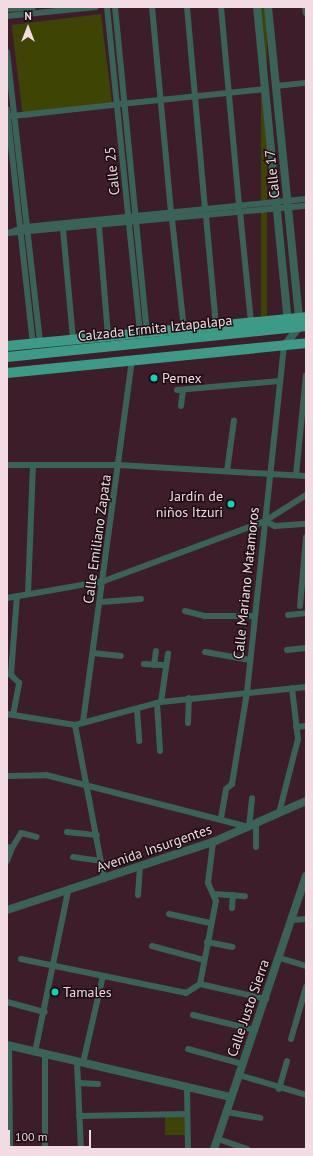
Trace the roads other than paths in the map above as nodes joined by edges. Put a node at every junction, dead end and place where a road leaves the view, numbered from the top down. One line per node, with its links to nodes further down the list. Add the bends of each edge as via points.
1 (33, 7): 11 (street)
2 (96, 7): 13 (street)
3 (107, 7): 22 (street, Calle 25)
4 (115, 7): 21 (street, Calle 25)
5 (152, 7): 20 (street)
6 (187, 7): 19 (street)
7 (221, 7): 18 (street)
8 (257, 7): 17 (street, Calle 17)
9 (268, 7): 16 (street, Calle 17)
10 (305, 7): 12 (street)
11 (7, 9)
12 (306, 13)
13 (7, 16)
14 (7, 52): 24 (street)
15 (306, 83): 16 (street)
16 (276, 86): 26 (street, Calle 17)
17 (265, 89): 18 (street); 27 (street, Calle 17)
18 (229, 93): 19 (street); 29 (street)
19 (195, 97): 20 (street); 30 (street)
20 (161, 100): 21 (street); 32 (street)
21 (125, 104): 22 (street); 31 (street, Calle 25)
22 (116, 105): 24 (street); 33 (street, Calle 25)
23 (7, 109): 24 (street)
24 (10, 116): 37 (street)
25 (306, 199): 26 (street)
26 (288, 204): 27 (street); 28 (street); 41 (street, Calle 17)
27 (277, 205): 29 (street); 41 (street, Calle 17)
28 (306, 206)
29 (240, 209): 30 (street); 40 (street)
30 (205, 212): 32 (street); 42 (street)
31 (136, 215): 32 (street); 33 (street); 35 (street, Calle 25)
32 (171, 215): 35 (street); 43 (street)
33 (129, 216): 34 (street, Calle 25); 37 (street)
34 (129, 223): 35 (street); 36 (street); 44 (street, Calle 25)
35 (136, 223): 44 (street, Calle 25)
36 (99, 226): 38 (street); 45 (street)
37 (22, 230): 38 (street); 39 (street); 47 (street)
38 (63, 230): 46 (street)
39 (9, 233)
40 (252, 323): 41 (main road, Calzada Ermita Iztapalapa); 42 (main road, Calzada Ermita Iztapalapa)
41 (297, 324): 50 (street); 51 (main road, Calzada Ermita Iztapalapa)
42 (216, 326): 43 (main road, Calzada Ermita Iztapalapa)
43 (184, 329): 44 (main road, Calzada Ermita Iztapalapa)
44 (143, 332): 45 (main road, Calzada Ermita Iztapalapa)
45 (108, 336): 46 (main road, Calzada Ermita Iztapalapa)
46 (73, 339): 47 (main road, Calzada Ermita Iztapalapa)
47 (36, 343): 49 (main road, Calzada Ermita Iztapalapa)
48 (306, 344): 50 (main road, Calzada Ermita Iztapalapa)
49 (7, 346)
50 (284, 346): 52 (main road, Calzada Ermita Iztapalapa); 55 (street, Calle Mariano Matamoros)
51 (7, 357)
52 (132, 359): 53 (main road, Calzada Ermita Iztapalapa); 59 (street, Calle Emiliano Zapata)
53 (7, 372)
54 (306, 375): 63 (street)
55 (280, 381): 56 (street, via 180,390); 62 (street, Calle Mariano Matamoros)
56 (181, 406)
57 (234, 420): 61 (street)
58 (33, 465): 59 (street); 60 (street); 70 (street)
59 (119, 465): 61 (street); 69 (street, Calle Emiliano Zapata)
60 (7, 466)
61 (227, 471): 62 (street)
62 (271, 474): 63 (street); 66 (street, Calle Mariano Matamoros)
63 (296, 476): 64 (street)
64 (306, 476)
65 (306, 495): 66 (street)
66 (265, 520): 67 (street, via 275,526); 69 (street); 79 (street, Calle Mariano Matamoros)
67 (306, 524)
68 (306, 537): 75 (street)
69 (104, 582): 70 (street); 74 (street, Calle Emiliano Zapata)
70 (28, 594): 71 (street)
71 (17, 596): 72 (street); 91 (street)
72 (7, 598)
73 (141, 599): 74 (street)
74 (101, 602): 84 (street, Calle Emiliano Zapata)
75 (300, 606)
76 (185, 611): 79 (street, via 205,616)
77 (306, 613): 78 (street)
78 (288, 615)
79 (255, 616): 87 (street, Calle Mariano Matamoros)
80 (306, 648): 81 (street)
81 (287, 650)
82 (156, 651): 89 (street)
83 (205, 652): 87 (street)
84 (94, 653): 86 (street); 99 (street, Calle Emiliano Zapata)
85 (168, 654): 90 (street)
86 (120, 656)
87 (250, 660): 94 (street, Calle Mariano Matamoros)
88 (144, 664): 89 (street)
89 (154, 665): 90 (street)
90 (166, 665): 96 (street)
91 (9, 674): 98 (street, via 19,684)
92 (306, 687): 93 (street)
93 (292, 688): 94 (street); 103 (street)
94 (247, 692): 95 (street); 111 (street, Calle Mariano Matamoros, via 233,779 226,789)
95 (189, 698): 96 (street); 100 (street)
96 (159, 702): 97 (street); 105 (street)
97 (137, 709): 99 (street); 104 (street)
98 (9, 716): 101 (street)
99 (83, 722): 101 (street)
100 (188, 723)
101 (75, 725): 107 (street)
102 (306, 726): 103 (street)
103 (296, 727): 110 (street, via 297,749)
104 (139, 741)
105 (160, 751)
106 (7, 776): 107 (street, via 46,775)
107 (88, 785): 111 (street); 114 (street)
108 (252, 798): 112 (street)
109 (306, 801): 110 (street, Avenida Insurgentes)
110 (279, 813): 112 (street, Avenida Insurgentes)
111 (221, 818): 112 (street)
112 (253, 826): 116 (street, Avenida Insurgentes); 118 (street)
113 (68, 832): 114 (street)
114 (97, 835): 121 (street)
115 (37, 836): 117 (street, via 21,833)
116 (213, 842): 122 (street, Avenida Insurgentes); 126 (street, via 208,883)
117 (10, 847): 120 (street)
118 (256, 847)
119 (73, 857): 121 (street)
120 (7, 861)
121 (101, 861): 123 (street)
122 (140, 867): 123 (street, Avenida Insurgentes); 127 (street)
123 (104, 879): 125 (street, Avenida Insurgentes)
124 (305, 880): 134 (street, Calle Justo Sierra)
125 (68, 891): 131 (street, Avenida Insurgentes); 142 (street)
126 (214, 894): 128 (street); 135 (street, via 216,901)
127 (138, 895)
128 (233, 895): 129 (street); 130 (street)
129 (245, 896)
130 (232, 908)
131 (7, 910)
132 (169, 914): 135 (street)
133 (306, 919): 134 (street)
134 (292, 920): 139 (street, Calle Justo Sierra)
135 (210, 923): 136 (street)
136 (207, 942): 138 (street); 141 (street)
137 (152, 946): 141 (street)
138 (233, 947)
139 (280, 958): 143 (street); 147 (street, Calle Justo Sierra)
140 (21, 959): 142 (street)
141 (204, 960): 145 (street)
142 (55, 966): 144 (street); 149 (street)
143 (306, 966)
144 (103, 976): 145 (street, via 186,993); 158 (street)
145 (200, 984): 147 (street)
146 (306, 987): 152 (street)
147 (266, 998): 151 (street, Calle Justo Sierra)
148 (7, 1002): 149 (street)
149 (46, 1012): 155 (street)
150 (193, 1015): 151 (street)
151 (255, 1030): 159 (street, Calle Justo Sierra)
152 (292, 1039)
153 (8, 1046): 155 (street); 161 (street)
154 (188, 1049): 159 (street)
155 (35, 1052): 156 (street)
156 (45, 1055): 158 (street); 175 (street)
157 (287, 1061): 165 (street)
158 (80, 1062): 162 (street); 164 (street)
159 (242, 1064): 160 (street, Calle Justo Sierra)
160 (239, 1075): 165 (street); 167 (street, Calle Justo Sierra)
161 (8, 1077): 168 (street)
162 (78, 1083): 163 (street); 171 (street)
163 (98, 1084)
164 (187, 1086): 167 (street); 170 (street)
165 (279, 1089): 166 (street)
166 (306, 1095)
167 (231, 1097): 169 (street, Calle Justo Sierra)
168 (8, 1112): 174 (street)
169 (227, 1112): 172 (street); 173 (street, Calle Justo Sierra)
170 (187, 1114): 171 (street); 177 (street)
171 (79, 1116): 176 (street)
172 (260, 1118)
173 (218, 1139): 178 (street, Calle Justo Sierra); 179 (street)
174 (10, 1149)
175 (45, 1149)
176 (81, 1149)
177 (188, 1149)
178 (214, 1149)
179 (247, 1149)

